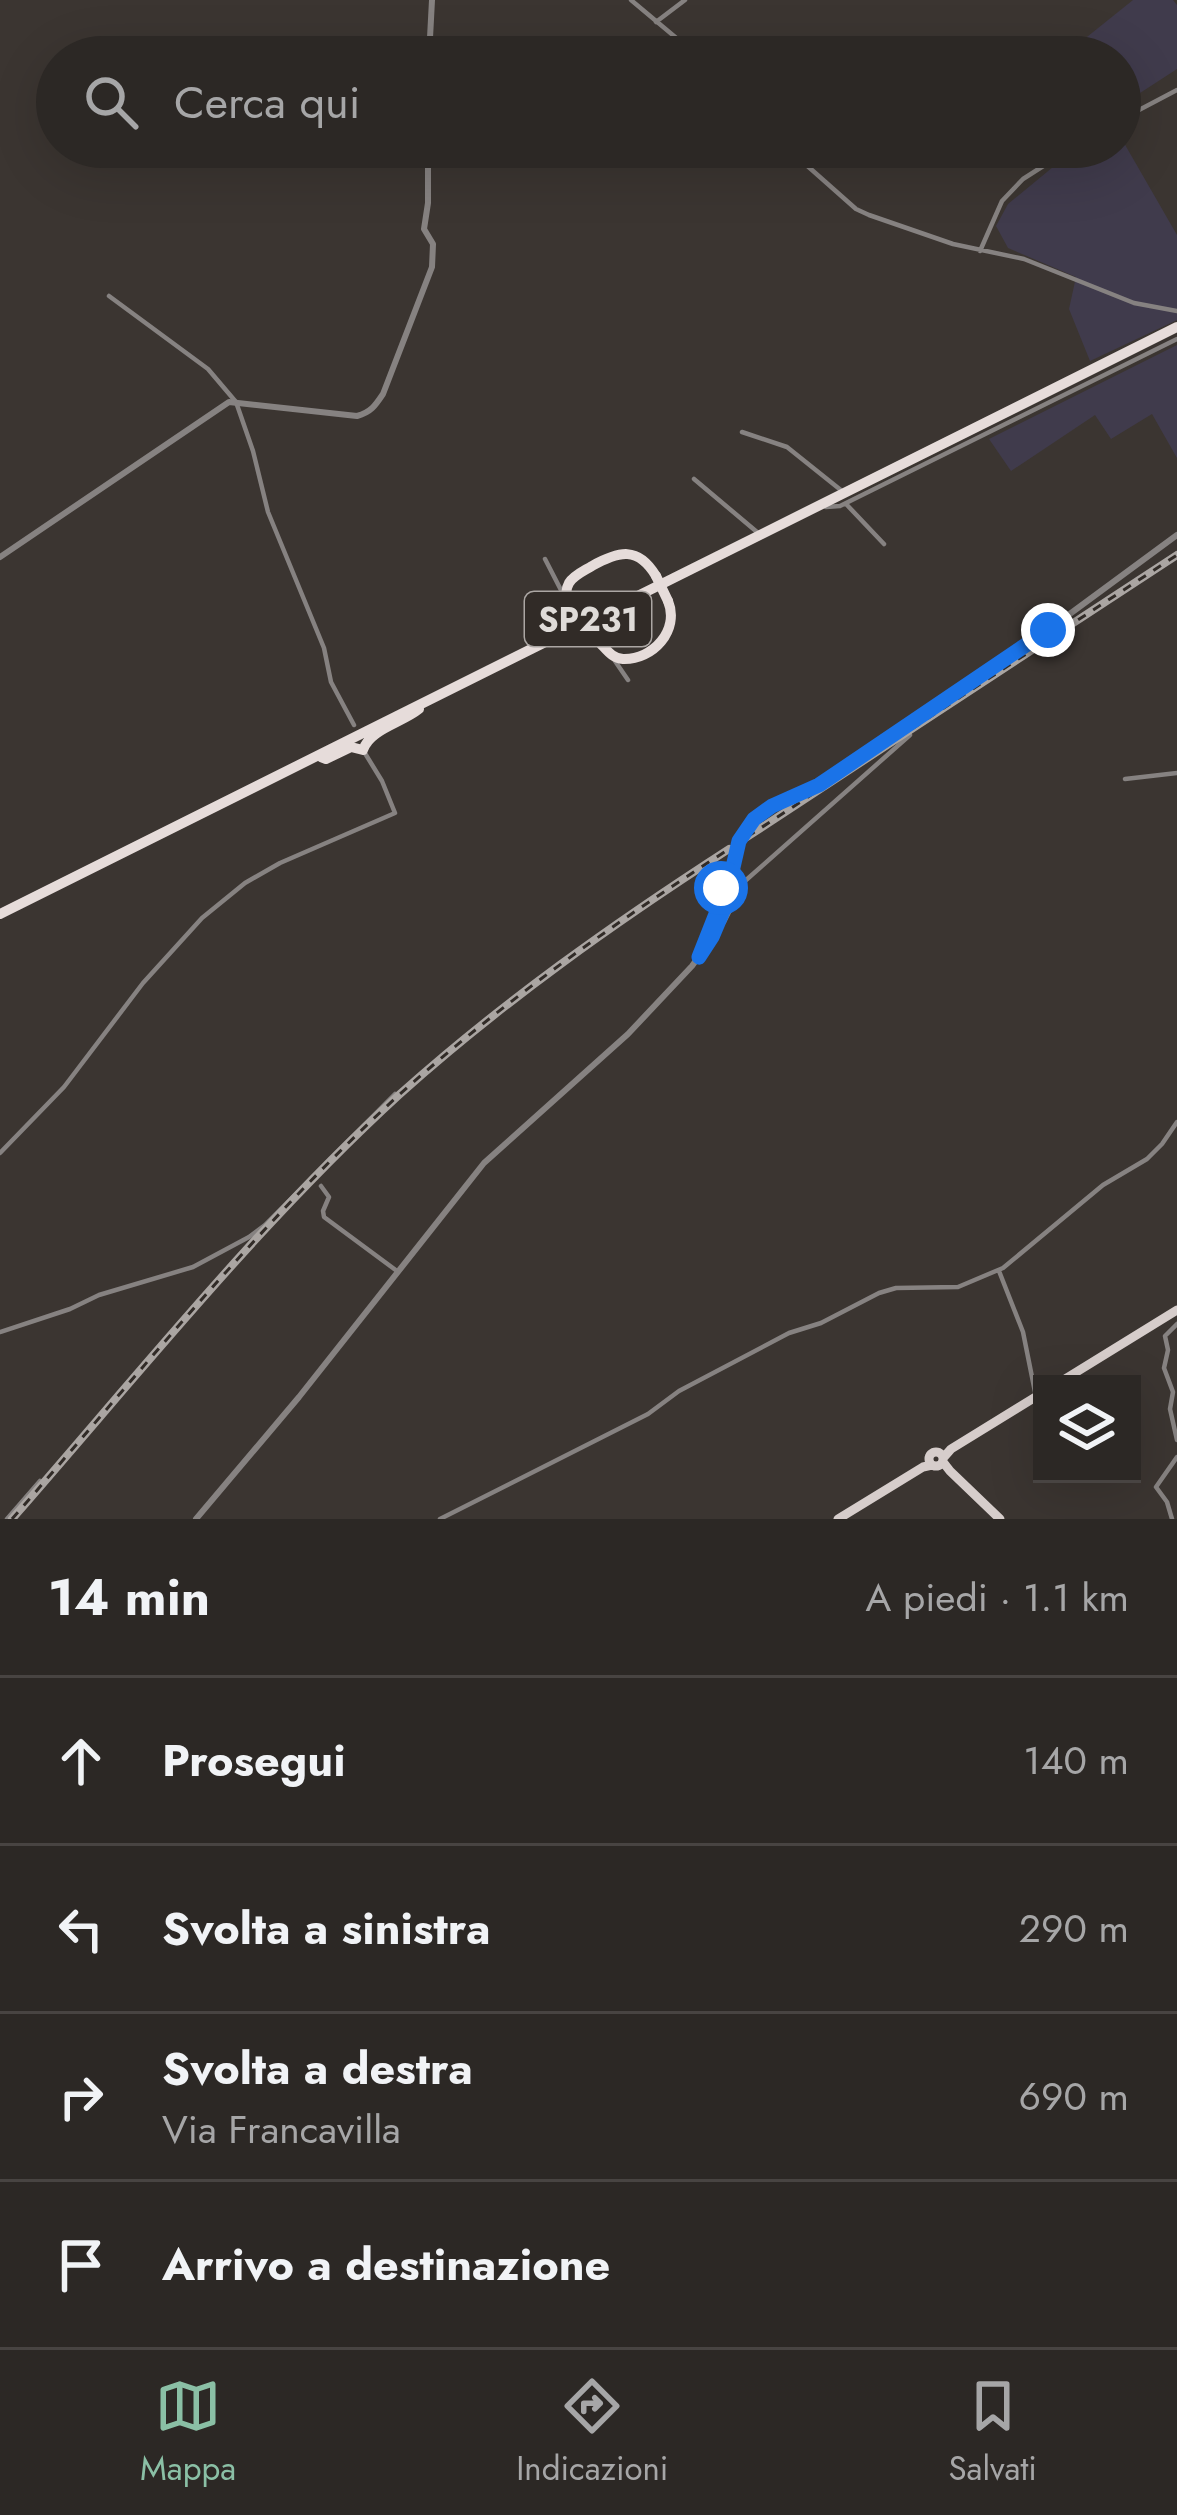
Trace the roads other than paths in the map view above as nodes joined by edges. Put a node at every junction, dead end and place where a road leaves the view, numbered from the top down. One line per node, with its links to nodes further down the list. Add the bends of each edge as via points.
1 (432, 0): 5 (street)
2 (631, 0): 4 (street)
3 (686, 0): 4 (street)
4 (656, 22): 6 (street)
5 (431, 36)
6 (673, 36)
7 (1177, 90): 8 (street)
8 (1141, 109)
9 (428, 168): 16 (street, via 427,284 368,413)
10 (810, 168): 12 (street, via 856,209)
11 (1040, 168): 12 (street, via 1002,201)
12 (980, 251): 14 (street)
13 (109, 296): 16 (street, via 208,369)
14 (1177, 311)
15 (1177, 331): 19 (street); 20 (street); 21 (highway, SP231); 25 (highway, SP231)
16 (236, 402): 26 (street); 37 (street, via 268,512)
17 (742, 432): 19 (street, via 787,447)
18 (694, 479): 22 (street)
19 (842, 490): 22 (street)
20 (845, 504): 21 (street); 24 (street)
21 (826, 507): 29 (highway, SP231)
22 (757, 532): 25 (street)
23 (1177, 535): 45 (street, via 1031,642 754,819 739,841)
24 (884, 544)
25 (739, 546): 31 (highway, SP231)
26 (0, 557)
27 (544, 559): 28 (street)
28 (564, 586): 29 (highway, via 619,554 646,562); 31 (highway, via 582,614); 33 (highway, via 568,624)
29 (662, 589): 30 (highway, SP231); 34 (highway, via 673,617 669,632)
30 (643, 598): 32 (highway, SP231); 34 (highway, via 607,623 602,636)
31 (600, 613): 33 (highway, SP231)
32 (564, 637): 34 (highway, via 592,637); 35 (highway, SP231)
33 (547, 640): 36 (highway, SP231)
34 (620, 660)
35 (419, 709): 39 (highway, via 369,738); 40 (highway, SP231)
36 (404, 711): 37 (highway, via 366,728); 40 (highway, SP231)
37 (354, 725): 40 (highway, via 352,735)
38 (910, 735): 43 (street)
39 (363, 750): 40 (highway); 49 (street, via 394,813 280,863 202,917)
40 (319, 756): 44 (highway, SP231)
41 (1177, 773): 42 (street)
42 (1125, 779)
43 (745, 881): 45 (street); 46 (street, via 722,881)
44 (0, 917)
45 (722, 921): 46 (street)
46 (699, 957): 52 (street, via 628,1034 484,1163)
47 (395, 1094): 55 (street, via 249,1237 193,1267)
48 (1177, 1121): 51 (street, via 1147,1159 1102,1185)
49 (0, 1153)
50 (321, 1186): 52 (street, via 324,1217)
51 (998, 1270): 58 (street); 68 (street, via 958,1287 880,1293)
52 (397, 1271): 67 (street)
53 (1177, 1310): 59 (main road)
54 (1177, 1324): 56 (street, via 1165,1336)
55 (0, 1332)
56 (1168, 1350): 57 (street); 61 (street)
57 (1177, 1354)
58 (1034, 1375)
59 (1072, 1375)
60 (1033, 1399): 64 (main road)
61 (1174, 1426): 62 (street)
62 (1177, 1440)
63 (1177, 1457): 71 (street, via 1156,1486)
64 (939, 1461): 69 (main road); 70 (main road)
65 (40, 1481): 66 (street)
66 (7, 1519)
67 (196, 1519)
68 (440, 1519)
69 (838, 1519)
70 (1000, 1519)
71 (1172, 1519)

